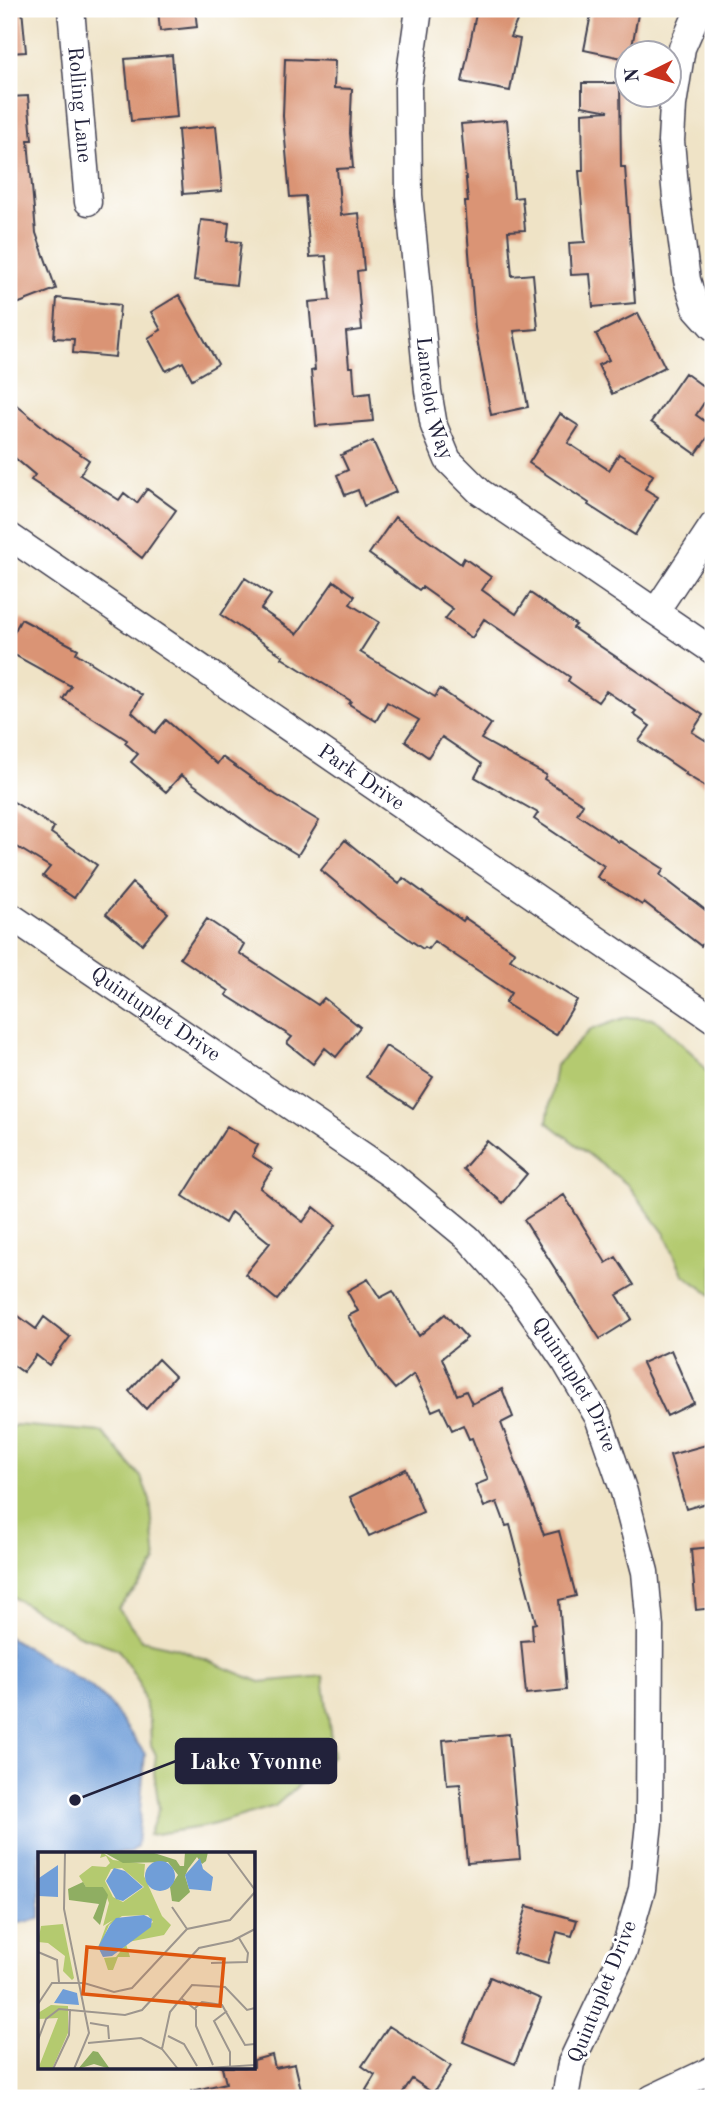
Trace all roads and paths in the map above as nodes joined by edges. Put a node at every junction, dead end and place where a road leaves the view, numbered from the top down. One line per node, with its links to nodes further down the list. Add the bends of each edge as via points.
1 (71, 9): 4 (street, Rolling Lane)
2 (419, 9): 8 (street, Lancelot Way, via 408,87 409,195 434,426 448,460 480,492)
3 (699, 9): 5 (street, via 682,48 671,141 687,280 696,308)
4 (88, 202)
5 (713, 327)
6 (713, 525): 8 (street)
7 (9, 536): 11 (street, Park Drive)
8 (656, 611): 9 (street, Lancelot Way)
9 (713, 651)
10 (9, 915): 13 (street, Quintuplet Drive, via 393,1176 468,1238 520,1296 598,1417 625,1492 645,1572 650,1627 649,1823 642,1889 624,1951 571,2063)
11 (713, 1019)
12 (713, 2069): 14 (street)
13 (565, 2098)
14 (652, 2098)

